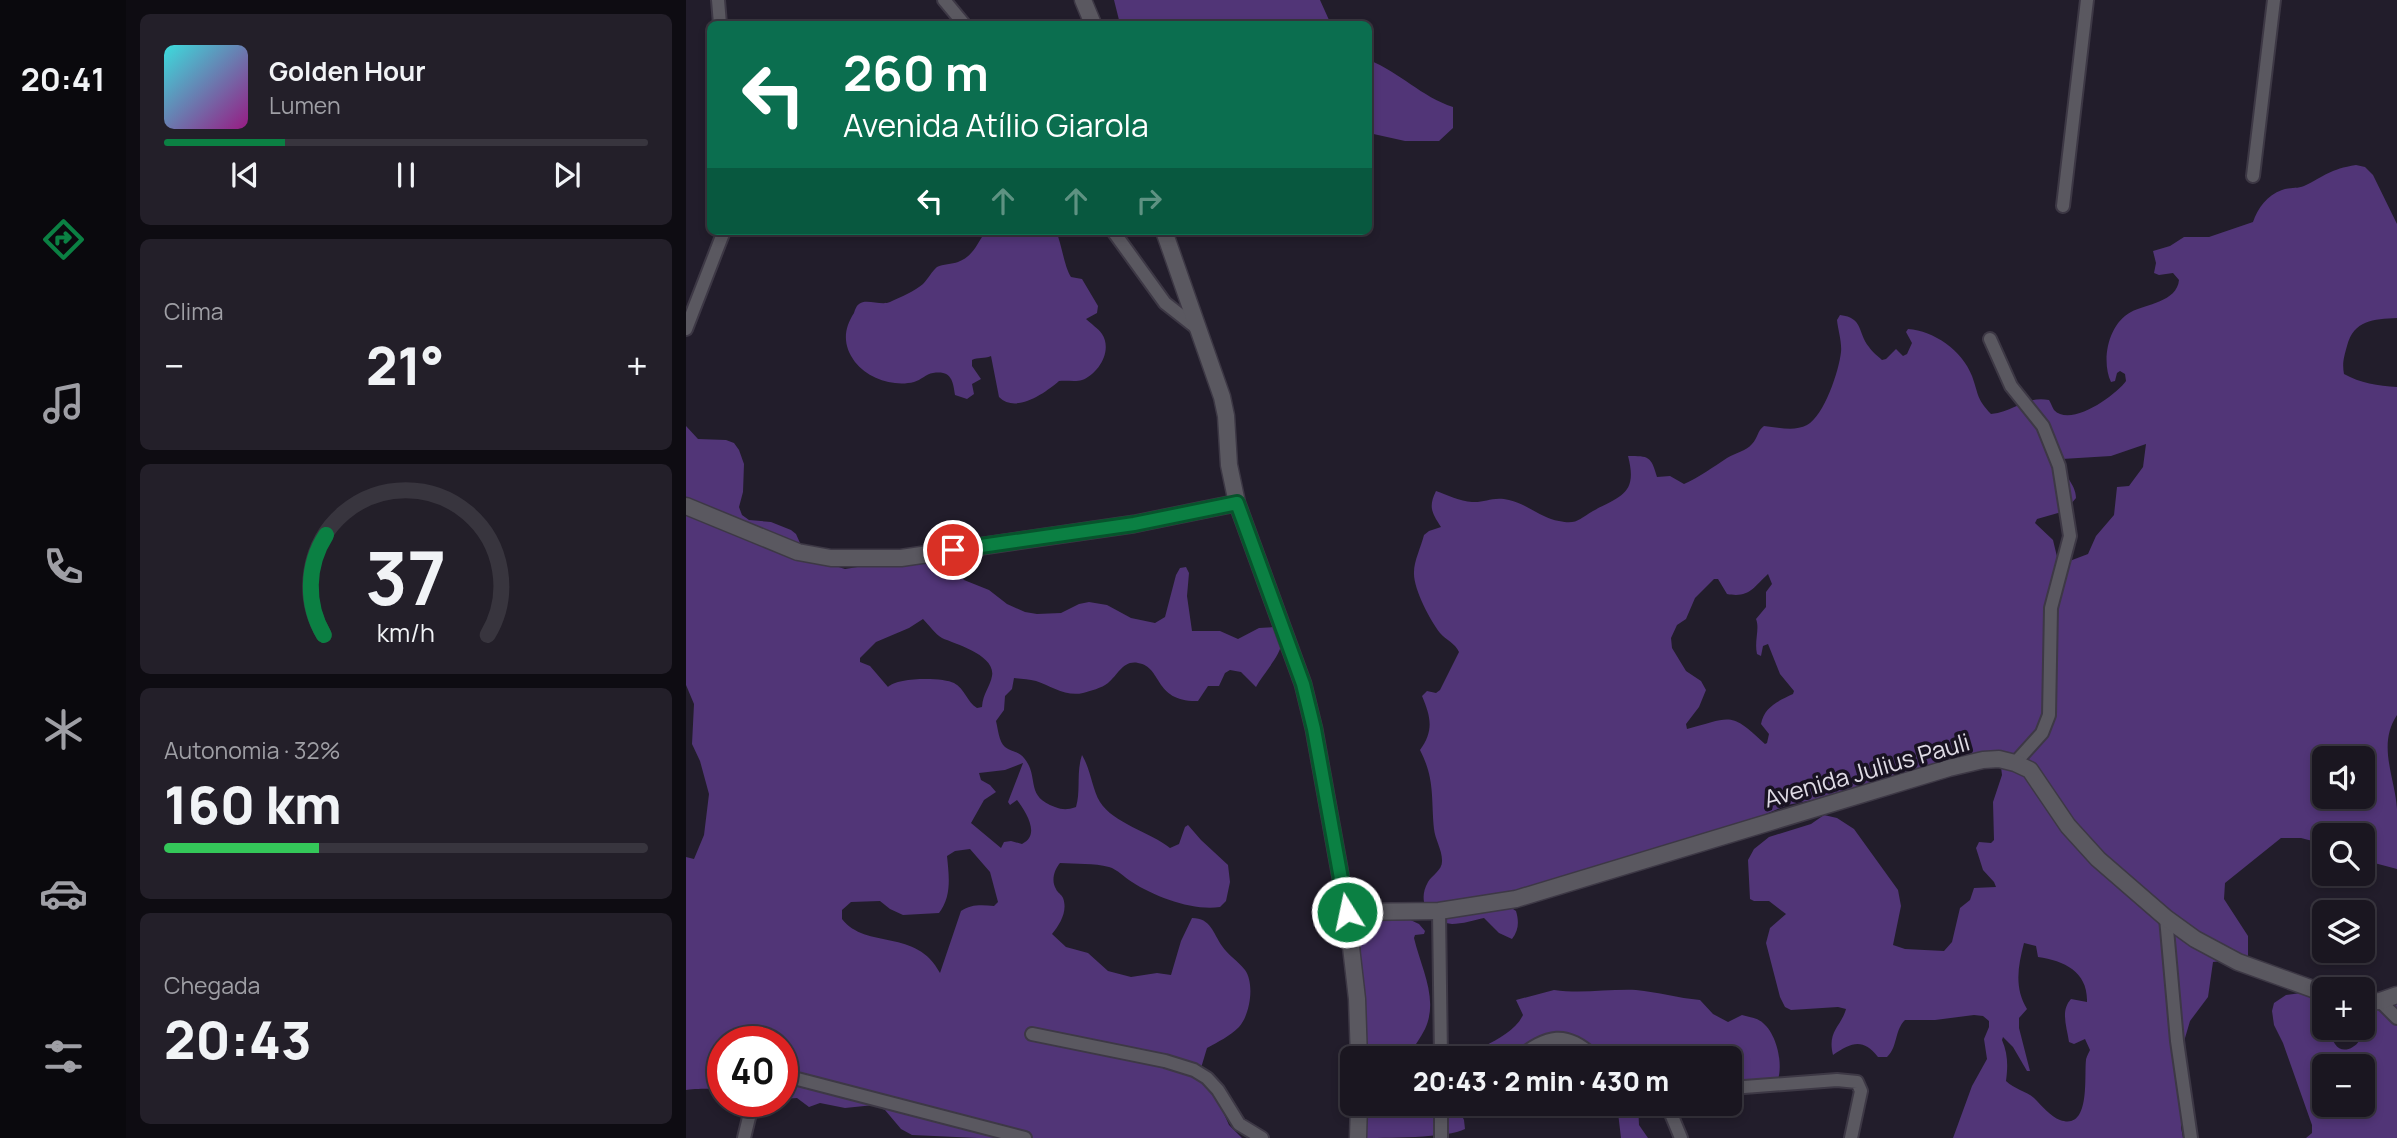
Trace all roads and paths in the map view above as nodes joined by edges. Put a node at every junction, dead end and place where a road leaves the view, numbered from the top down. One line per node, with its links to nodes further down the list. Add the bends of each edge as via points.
1 (718, 0): 6 (street)
2 (944, 0): 7 (street)
3 (1083, 0): 8 (street)
4 (2087, 0): 10 (street)
5 (2274, 0): 9 (street)
6 (720, 21)
7 (962, 21)
8 (1092, 21)
9 (2253, 176)
10 (2063, 206)
11 (722, 235): 14 (street)
12 (1116, 235): 15 (street, via 1165,303)
13 (1165, 235): 15 (street)
14 (686, 329)
15 (1198, 329): 17 (street, via 1222,397)
16 (1990, 338): 19 (street, via 2011,386 2043,426 2059,466 2070,536 2051,608 2049,715 2042,733)
17 (1237, 503): 18 (street, via 1134,524 901,558 831,558 798,552); 21 (street, via 1303,684)
18 (686, 506)
19 (2015, 763): 20 (street, Avenida Julius Pauli, via 1983,760 1949,768 1568,886); 22 (street, via 2030,770 2068,826 2098,859)
20 (1439, 911): 21 (street, Avenida Julius Pauli); 30 (street)
21 (1347, 912): 29 (street)
22 (2166, 918): 23 (street, via 2238,962); 46 (street)
23 (2312, 989)
24 (2397, 995): 26 (street)
25 (2375, 1001): 26 (street)
26 (2380, 1001): 27 (street)
27 (2397, 1018)
28 (1032, 1034): 41 (street, via 1194,1070 1218,1090 1239,1124)
29 (1359, 1046)
30 (1441, 1046)
31 (1537, 1046): 32 (street, via 1550,1038)
32 (1582, 1046)
33 (798, 1079): 40 (street)
34 (1742, 1087): 45 (street, via 1857,1082 1861,1091)
35 (1359, 1116): 42 (street)
36 (1441, 1116): 43 (street)
37 (1672, 1116): 44 (street)
38 (749, 1117): 39 (street)
39 (744, 1138)
40 (1025, 1138)
41 (1262, 1138)
42 (1358, 1138)
43 (1441, 1138)
44 (1681, 1138)
45 (1852, 1138)
46 (2191, 1138)

